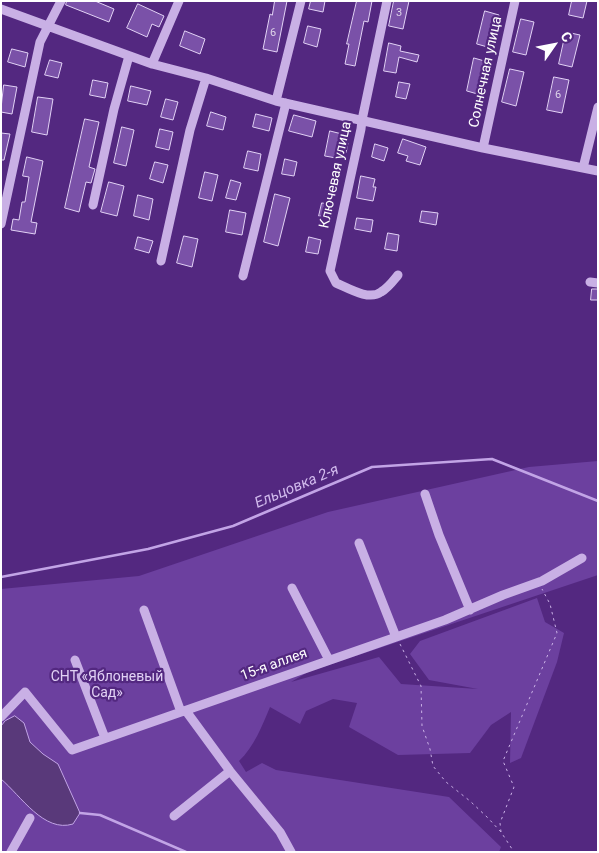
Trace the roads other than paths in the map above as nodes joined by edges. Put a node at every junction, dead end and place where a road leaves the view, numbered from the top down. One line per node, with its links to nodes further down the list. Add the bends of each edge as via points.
1 (61, 1): 7 (street)
2 (180, 1): 9 (street)
3 (301, 1): 11 (street)
4 (386, 1): 14 (street, Ключевая улица)
5 (515, 1): 15 (street, Солнечная улица)
6 (1, 9): 7 (street)
7 (48, 27): 8 (street); 19 (street, via 40,42)
8 (129, 56): 9 (street); 18 (street)
9 (152, 64): 10 (street)
10 (206, 78): 11 (street); 20 (street, via 190,130)
11 (276, 101): 12 (street)
12 (286, 103): 14 (street); 22 (street)
13 (598, 107): 16 (street)
14 (362, 120): 15 (street); 21 (street, Ключевая улица, via 330,271 336,283 359,293 377,295)
15 (483, 148): 16 (street)
16 (583, 168): 17 (street)
17 (598, 170)
18 (93, 205)
19 (1, 224)
20 (161, 261)
21 (398, 275)
22 (243, 276)
23 (425, 494): 28 (street)
24 (359, 543): 29 (street)
25 (582, 558): 28 (street, 15-я аллея, via 538,582)
26 (292, 588): 31 (street)
27 (144, 610): 32 (street)
28 (470, 610): 29 (street, 15-я аллея)
29 (396, 637): 31 (street, 15-я аллея)
30 (75, 660): 34 (street)
31 (329, 660): 32 (street, 15-я аллея)
32 (184, 711): 34 (street, 15-я аллея); 35 (street)
33 (1, 718): 34 (street, 15-я аллея, via 25,692 72,750)
34 (105, 738)
35 (230, 771): 36 (street); 39 (street, via 280,832)
36 (174, 816)
37 (30, 818): 38 (street)
38 (11, 852)
39 (291, 852)

